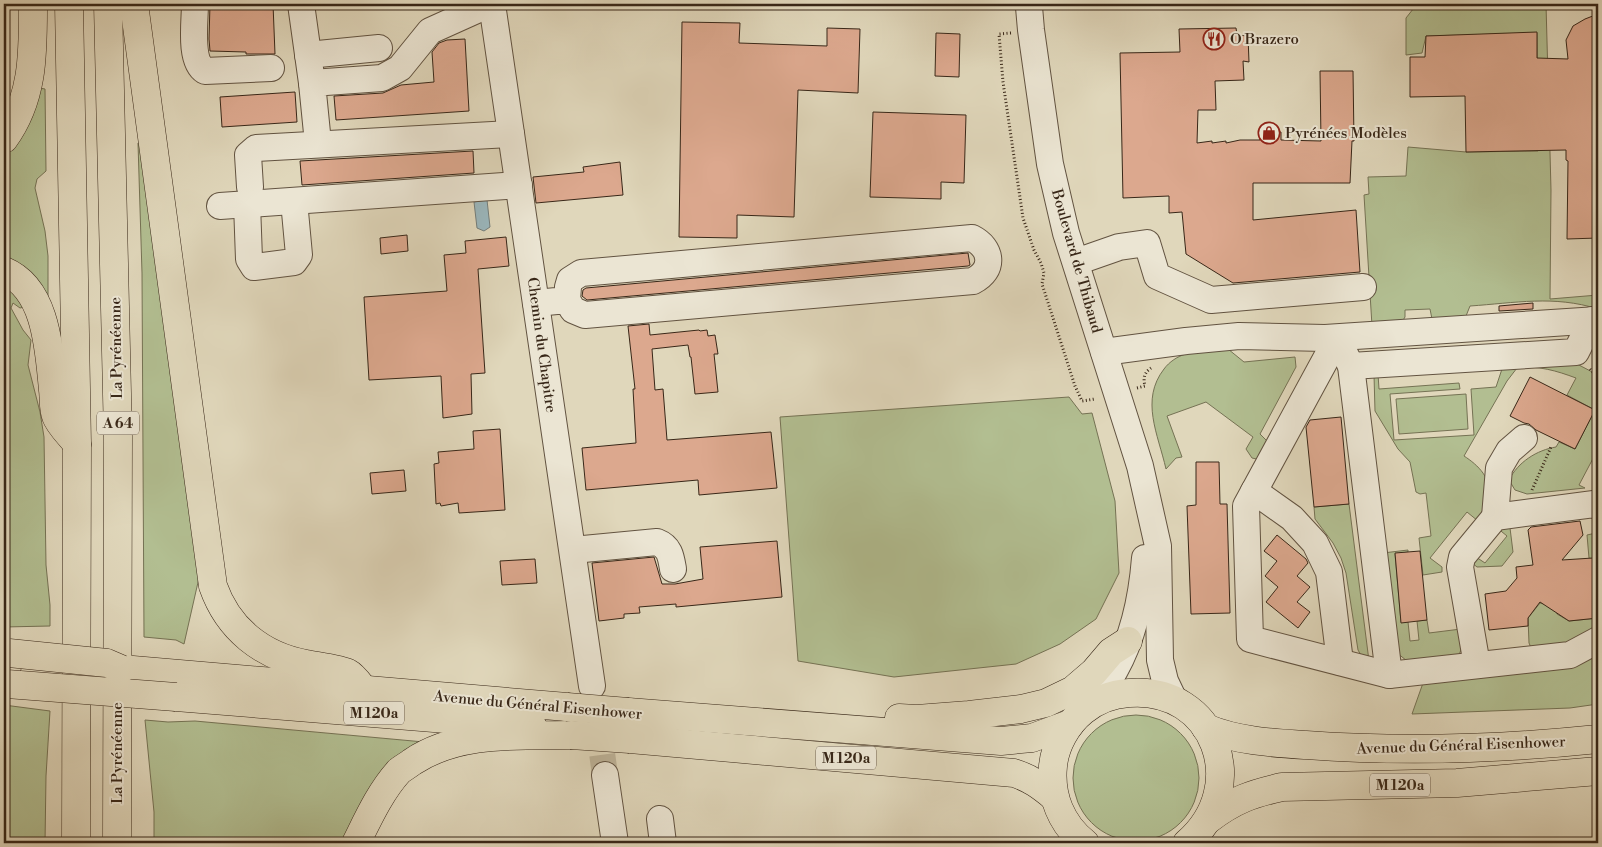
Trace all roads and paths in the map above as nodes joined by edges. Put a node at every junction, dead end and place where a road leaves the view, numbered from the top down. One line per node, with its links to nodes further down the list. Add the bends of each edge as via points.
1 (34, 4): 14 (main road, via 33,51 28,84 23,105)
2 (69, 4): 32 (main road, A 64)
3 (108, 4): 61 (main road, La Pyrénéenne / A 64, via 118,437)
4 (134, 4): 49 (main road, via 213,586 232,622 249,639 268,652 292,662 348,673)
5 (195, 4): 11 (street, via 195,56 202,68)
6 (301, 4): 10 (street)
7 (491, 4): 12 (street, via 430,31 400,68 382,78); 13 (street, Chemin du Chapitre)
8 (1029, 5): 20 (street, Boulevard de Thibaud, via 1050,164)
9 (379, 48): 10 (street)
10 (308, 55): 12 (street)
11 (271, 68)
12 (312, 83): 15 (street)
13 (511, 134): 15 (street); 16 (street, Chemin du Chapitre)
14 (4, 139)
15 (318, 143): 17 (street, via 256,148 248,154)
16 (519, 185): 18 (street); 24 (street, Chemin du Chapitre)
17 (248, 196): 18 (street); 18 (street, via 249,259 254,267 294,262 298,255); 19 (street)
18 (294, 201)
19 (220, 206)
20 (1076, 262): 22 (street, via 1119,246 1147,243 1157,276 1211,300); 28 (street, Boulevard de Thibaud)
21 (4, 271): 32 (main road, via 27,290 40,310 48,343 56,416)
22 (1363, 287)
23 (567, 300): 23 (street, via 570,280 581,273 962,238 981,242 986,248 988,262 987,270 973,281 585,315 573,310); 24 (street)
24 (536, 303): 39 (street, Chemin du Chapitre)
25 (1595, 320): 26 (street); 29 (street, via 1576,352)
26 (1410, 332): 27 (street); 29 (street)
27 (1330, 341): 28 (street, via 1238,336); 30 (street, via 1342,348); 34 (street)
28 (1104, 352): 36 (street, Boulevard de Thibaud, via 1140,466)
29 (1412, 363): 30 (street)
30 (1351, 366): 46 (street)
31 (1524, 438): 38 (street, via 1509,451 1499,468)
32 (76, 444): 60 (main road, A 64)
33 (1551, 447): 37 (path)
34 (1254, 491): 43 (street, via 1292,518 1315,543 1329,572); 43 (street, via 1246,506 1250,639)
35 (1597, 501): 37 (street)
36 (1149, 510): 42 (street, Boulevard de Thibaud, via 1144,574); 50 (street, Boulevard de Thibaud, via 1158,546 1160,660 1164,681)
37 (1521, 513): 38 (street)
38 (1496, 517): 44 (street, via 1462,557 1460,567)
39 (572, 550): 40 (street, via 657,542 671,554); 48 (street, Chemin du Chapitre)
40 (673, 569)
41 (1598, 640): 44 (street, via 1570,655)
42 (1128, 641): 51 (street, Boulevard de Thibaud, via 1115,670); 52 (main road, via 1111,652 1072,690 1046,703 1021,710 917,719 864,716)
43 (1340, 662): 46 (street)
44 (1476, 665): 46 (street)
45 (6, 667): 47 (main road, Avenue du Général Eisenhower / M 120a, bridge); 47 (main road, Avenue du Général Eisenhower / M 120a, bridge, via 107,663)
46 (1389, 675)
47 (176, 685): 49 (main road, Avenue du Général Eisenhower / M 120a); 54 (main road, Avenue du Général Eisenhower / M 120a, via 520,725)
48 (592, 686)
49 (364, 690): 52 (main road, Avenue du Général Eisenhower / M 120a, bridge)
50 (1174, 700): 51 (main road, Avenue du Général Eisenhower, via 1157,694 1121,693 1103,699); 53 (main road)
51 (1079, 716): 52 (main road, Avenue du Général Eisenhower / M 120a, via 1032,738 1001,741); 58 (main road, via 1060,740 1054,759)
52 (827, 728)
53 (1206, 728): 55 (main road, Avenue du Général Eisenhower, via 1241,738 1349,748 1428,749); 59 (main road, via 1219,757 1221,773 1216,805)
54 (571, 735): 58 (main road, Avenue du Général Eisenhower / M 120a, bridge, via 1014,773 1039,784); 62 (main road, via 478,738 449,744 423,755 400,770)
55 (1598, 739)
56 (1598, 772): 59 (main road, M 120a, via 1457,784 1282,787 1254,793 1226,806)
57 (606, 775): 63 (street)
58 (1054, 797): 64 (main road, via 1070,830)
59 (1209, 819): 65 (main road)
60 (76, 843)
61 (117, 843)
62 (356, 843)
63 (615, 843)
64 (1085, 843)
65 (1187, 843)

